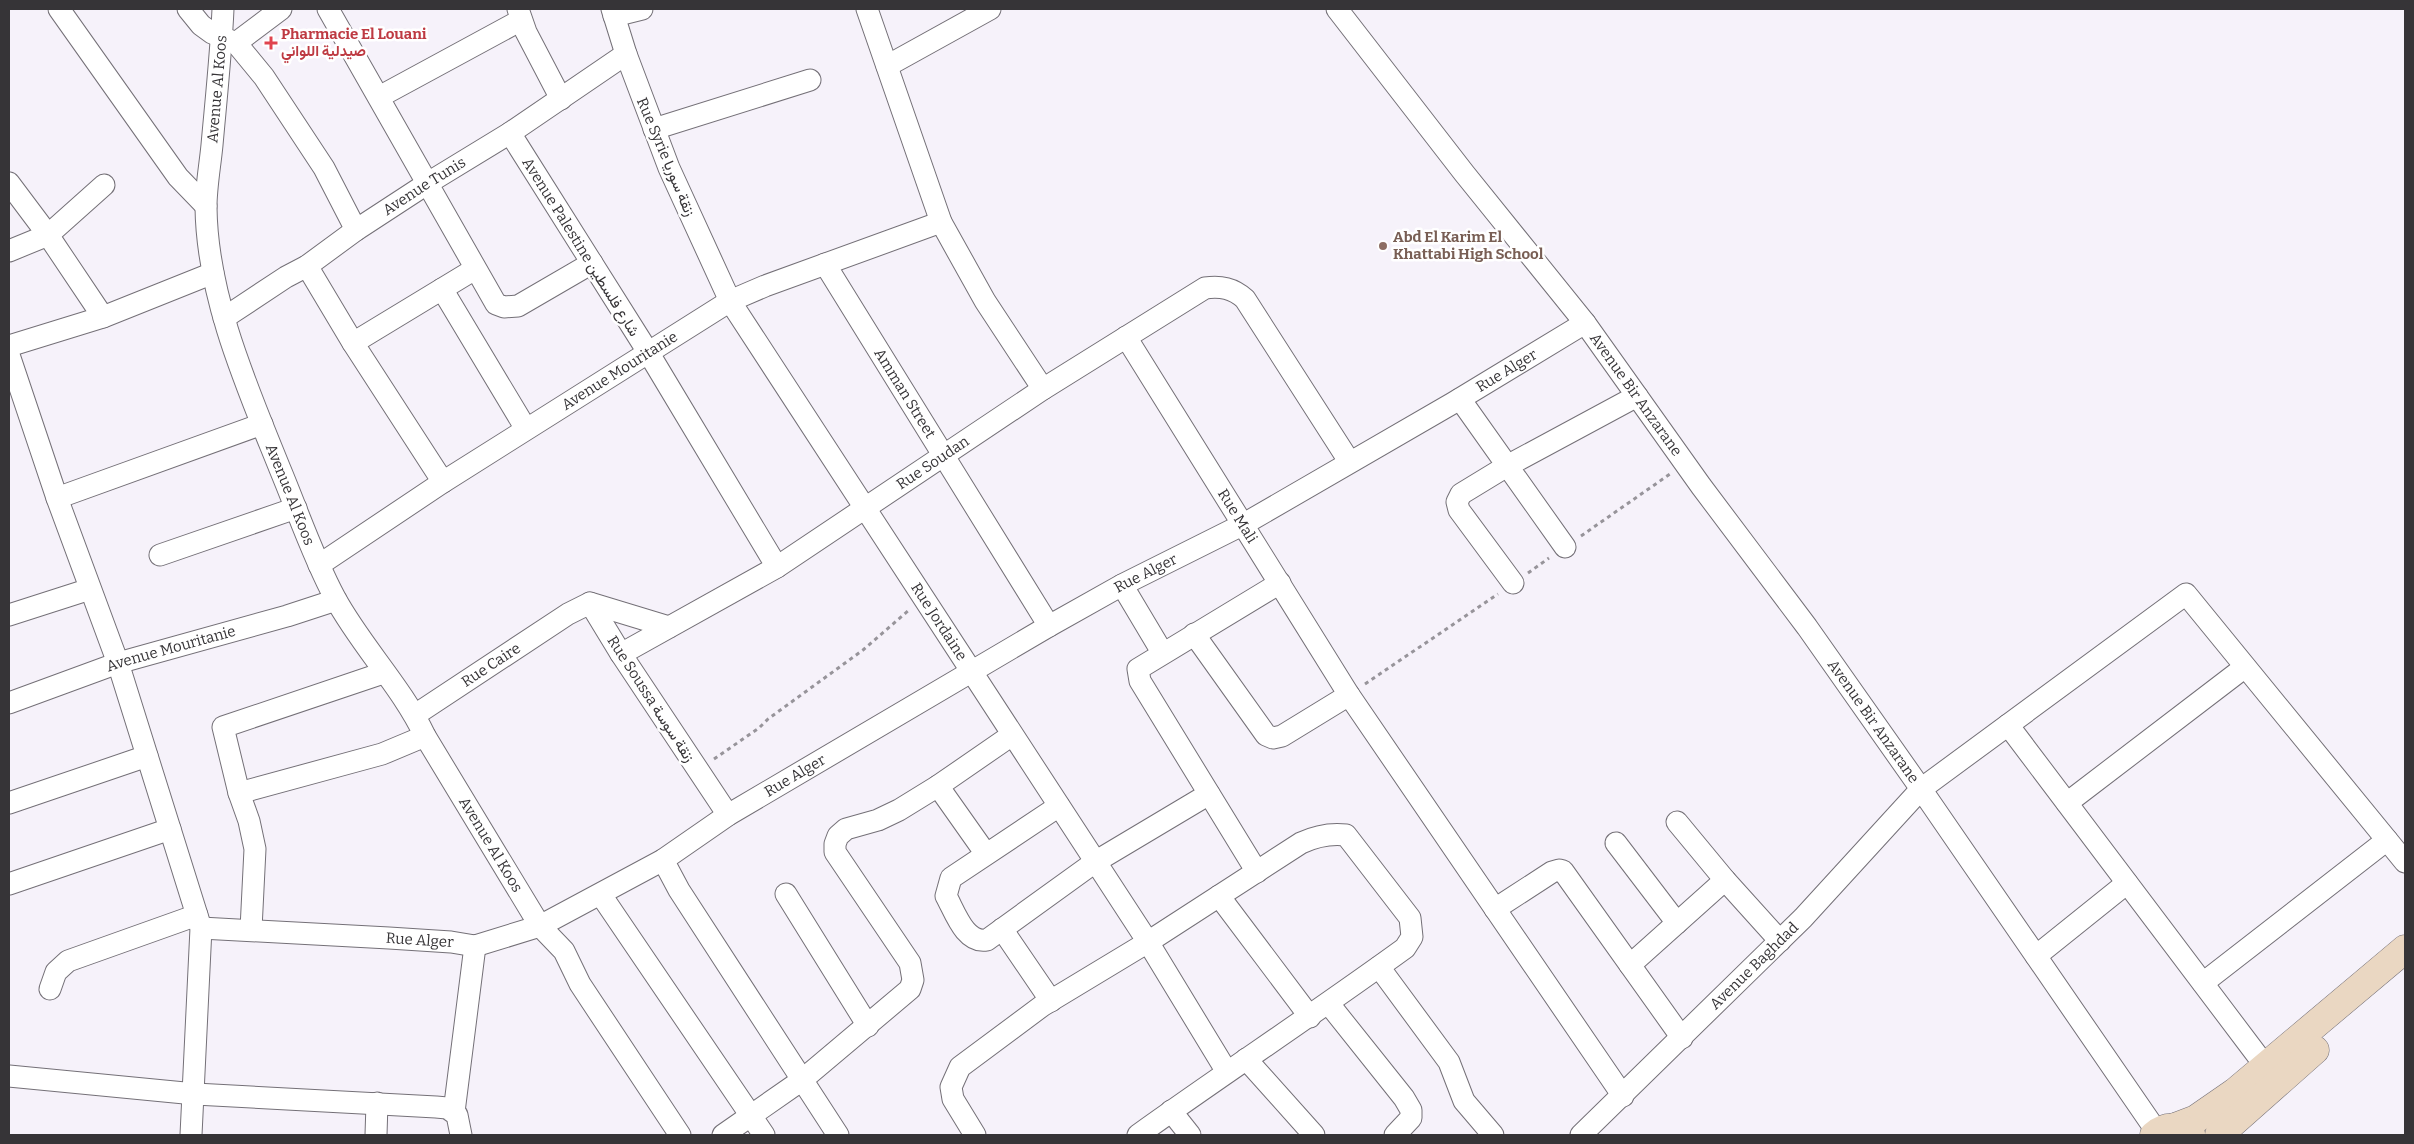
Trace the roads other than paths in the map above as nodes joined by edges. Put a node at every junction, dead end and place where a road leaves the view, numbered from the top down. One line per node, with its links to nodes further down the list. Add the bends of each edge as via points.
1 (59, 9): 23 (street, via 178,177)
2 (188, 9): 12 (street, via 201,25)
3 (223, 9): 12 (street, Avenue Al Koos)
4 (281, 9): 12 (street)
5 (328, 9): 16 (street)
6 (642, 9): 10 (street)
7 (867, 9): 14 (street)
8 (990, 9): 14 (street)
9 (1337, 9): 37 (street, Avenue Bir Anzarane)
10 (613, 12): 13 (street, Rue Syrie زنقة سوريا)
11 (519, 15): 16 (street); 17 (street)
12 (229, 41): 23 (street, Avenue Al Koos); 25 (street, via 264,76 284,104 324,168)
13 (626, 54): 17 (street, Avenue Tunis); 18 (street, Rue Syrie زنقة سوريا)
14 (887, 66): 24 (street)
15 (810, 80): 18 (street)
16 (379, 97): 21 (street)
17 (561, 99): 19 (street, Avenue Tunis)
18 (654, 129): 34 (street, Rue Syrie زنقة سوريا)
19 (510, 134): 21 (street, Avenue Tunis); 28 (street, Avenue Palestine شارع فلسطين)
20 (9, 182): 26 (street)
21 (428, 183): 25 (street, Avenue Tunis); 31 (street)
22 (104, 185): 26 (street)
23 (206, 206): 32 (street, Avenue Al Koos)
24 (942, 222): 29 (street, Avenue Mouritanie); 43 (street, via 985,301)
25 (356, 230): 30 (street, Avenue Tunis)
26 (48, 234): 27 (street); 35 (street)
27 (9, 251)
28 (592, 263): 31 (street, via 511,308 496,304); 41 (street, Avenue Palestine شارع فلسطين)
29 (825, 264): 34 (street, Avenue Mouritanie); 48 (street, Amman Street)
30 (307, 266): 36 (street, Avenue Tunis); 39 (street)
31 (476, 269): 33 (street)
32 (213, 273): 35 (street); 36 (street, Avenue Al Koos)
33 (442, 289): 39 (street); 47 (street)
34 (730, 302): 41 (street, Avenue Mouritanie); 54 (street, Rue Jordaine)
35 (103, 317): 40 (street)
36 (224, 318): 46 (street, Avenue Al Koos)
37 (1585, 324): 44 (street, Avenue Bir Anzarane); 45 (street, Rue Alger)
38 (1126, 337): 43 (street, Rue Soudan); 49 (street, Rue Soudan, via 1205,288 1225,287 1238,292); 55 (street, Rue Mali)
39 (353, 343): 51 (street)
40 (9, 346)
41 (648, 352): 47 (street, Avenue Mouritanie); 59 (street, Avenue Palestine شارع فلسطين)
42 (9, 356): 52 (street)
43 (1043, 389): 48 (street, Rue Soudan)
44 (1637, 396): 50 (street); 84 (street, Avenue Bir Anzarane)
45 (1460, 399): 49 (street, Rue Alger); 50 (street)
46 (262, 424): 52 (street); 53 (street, Avenue Al Koos)
47 (526, 429): 51 (street, Avenue Mouritanie)
48 (942, 456): 54 (street, Rue Soudan); 67 (street, Amman Street)
49 (1349, 461): 55 (street, Rue Alger)
50 (1508, 466): 56 (street); 61 (street, via 1461,494 1457,502 1459,510)
51 (443, 482): 58 (street, Avenue Mouritanie)
52 (57, 498): 63 (street)
53 (296, 508): 57 (street); 58 (street, Avenue Al Koos)
54 (865, 509): 59 (street, Rue Soudan); 75 (street, Rue Jordaine)
55 (1244, 524): 60 (street, Rue Mali); 62 (street, Rue Alger)
56 (1565, 547)
57 (160, 555)
58 (319, 565): 64 (street, Avenue Al Koos)
59 (777, 566): 68 (street, Rue Soudan)
60 (1280, 582): 69 (street); 76 (street, Rue Mali)
61 (1513, 583)
62 (1122, 585): 67 (street, Rue Alger); 70 (street)
63 (90, 589): 66 (street); 72 (street)
64 (336, 600): 72 (street, Avenue Mouritanie); 74 (street, Avenue Al Koos)
65 (590, 603): 68 (street); 71 (street, Rue Soussa زنقة سوسة); 78 (street, Rue Caire, via 568,614)
66 (9, 615)
67 (1049, 626): 75 (street, Rue Alger)
68 (668, 627): 71 (street, Rue Soudan)
69 (1194, 634): 70 (street); 76 (street, via 1266,735 1273,738 1282,736)
70 (1162, 652): 86 (street, via 1138,669 1138,674)
71 (621, 654): 90 (street, Rue Soussa زنقة سوسة)
72 (118, 663): 77 (street, Avenue Mouritanie); 82 (street)
73 (2245, 667): 79 (street, Avenue Baghdad, via 2186,594); 88 (street); 93 (street)
74 (384, 673): 78 (street, Avenue Al Koos); 85 (street, via 223,727)
75 (972, 673): 80 (street, Rue Jordaine); 90 (street, Rue Alger)
76 (1349, 695): 106 (street, Rue Mali)
77 (9, 703)
78 (415, 715): 81 (street, Avenue Al Koos)
79 (2008, 725): 84 (street, Avenue Baghdad); 88 (street)
80 (1012, 735): 83 (street); 89 (street, Rue Jordaine)
81 (424, 736): 85 (street, via 382,754); 109 (street, Avenue Al Koos)
82 (147, 756): 87 (street); 92 (street)
83 (938, 786): 95 (street); 125 (street, via 885,816 846,829 835,844 835,852 913,972 910,989)
84 (1921, 789): 112 (street, Avenue Baghdad); 116 (street, Avenue Bir Anzarane)
85 (239, 793): 110 (street, via 255,849)
86 (1209, 794): 97 (street); 99 (street)
87 (9, 803)
88 (2067, 803): 101 (street)
89 (1059, 806): 95 (street); 97 (street, Rue Jordaine)
90 (728, 815): 96 (street, Rue Alger)
91 (1677, 822): 100 (street)
92 (170, 829): 102 (street); 107 (street)
93 (2387, 840): 98 (street); 120 (street)
94 (1616, 843): 108 (street)
95 (986, 854): 111 (street, via 951,878 946,896 973,939 979,942 986,940)
96 (663, 860): 104 (street, Rue Alger); 131 (street)
97 (1095, 862): 111 (street); 113 (street, Rue Jordaine)
98 (2405, 862)
99 (1257, 872): 105 (street); 118 (street, via 1309,839 1334,833 1346,835 1410,918 1412,937 1405,948)
100 (1725, 880): 108 (street); 112 (street)
101 (2127, 883): 116 (street); 120 (street)
102 (9, 884)
103 (786, 894): 125 (street)
104 (601, 895): 109 (street, Rue Alger); 137 (street)
105 (1219, 896): 113 (street); 124 (street)
106 (1496, 909): 117 (street, via 1552,872 1563,871); 133 (street, Rue Mali)
107 (199, 922): 110 (street, Rue Alger); 121 (street, via 68,961 56,972); 132 (street)
108 (1676, 923): 117 (street)
109 (540, 926): 114 (street, Rue Alger); 142 (street, Avenue Al Koos, via 564,951 580,984)
110 (250, 929): 114 (street, Rue Alger)
111 (1002, 929): 122 (street)
112 (1780, 941): 126 (street, Avenue Baghdad)
113 (1148, 942): 122 (street); 129 (street, Rue Jordaine)
114 (475, 946): 136 (street)
115 (2405, 949): 128 (main road)
116 (2036, 956): 138 (street, Avenue Bir Anzarane)
117 (1630, 965): 126 (street)
118 (1379, 967): 123 (street); 151 (street, via 1449,1062 1464,1101)
119 (2405, 972): 153 (main road)
120 (2203, 983): 128 (street)
121 (50, 989)
122 (1050, 1001): 146 (street, via 960,1067 954,1076 951,1086 953,1098)
123 (1328, 1004): 124 (street); 150 (street, via 1411,1110 1411,1118)
124 (1310, 1017): 127 (street)
125 (868, 1026): 131 (street)
126 (1682, 1038): 133 (street, Avenue Baghdad)
127 (1246, 1059): 129 (street); 149 (street)
128 (2266, 1067): 138 (main road, via 2216,1107)
129 (1227, 1072): 135 (street)
130 (9, 1076): 132 (street)
131 (802, 1080): 137 (street); 145 (street)
132 (194, 1094): 134 (street); 139 (street)
133 (1622, 1096): 152 (street, Avenue Baghdad)
134 (377, 1102): 136 (street, via 447,1108); 140 (street)
135 (1172, 1111): 147 (street); 148 (street)
136 (454, 1112): 141 (street, via 459,1119)
137 (750, 1116): 143 (street); 144 (street)
138 (2170, 1133)
139 (191, 1135)
140 (376, 1135)
141 (461, 1135)
142 (680, 1135)
143 (723, 1135)
144 (764, 1135)
145 (838, 1135)
146 (975, 1135)
147 (1138, 1135)
148 (1190, 1135)
149 (1314, 1135)
150 (1394, 1135)
151 (1493, 1135)
152 (1581, 1135)
153 (2219, 1135)

